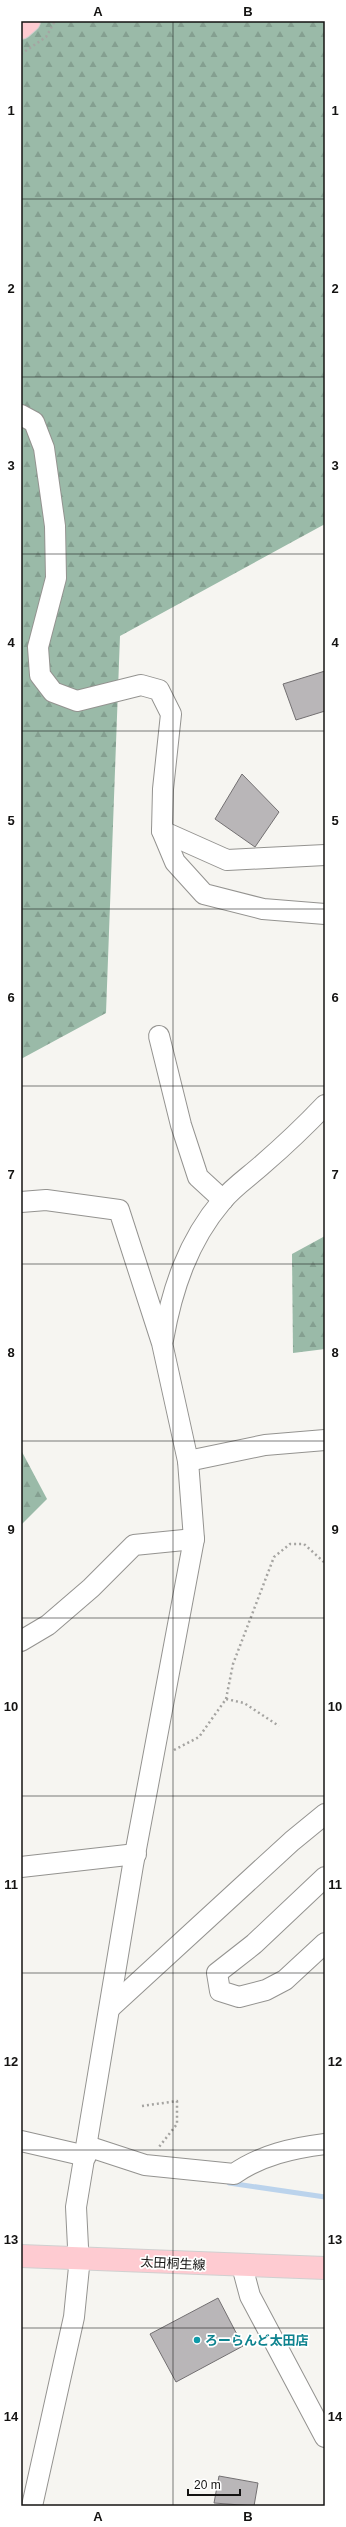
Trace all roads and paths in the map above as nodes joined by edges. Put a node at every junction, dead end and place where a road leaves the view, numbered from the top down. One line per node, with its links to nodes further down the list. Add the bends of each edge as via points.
1 (29, 21): 2 (main road)
2 (21, 28)
3 (21, 415): 4 (street, via 34,422 44,448 55,526 56,578 38,646 40,675 53,692 77,701 141,685 159,690 171,714 163,788)
4 (162, 831): 5 (street, via 227,860); 6 (street, via 175,862 204,894 263,909)
5 (325, 855)
6 (325, 914)
7 (160, 1036): 9 (street, via 181,1125 198,1177)
8 (325, 1105): 9 (street, via 292,1139)
9 (223, 1200): 11 (street, via 187,1254 169,1305)
10 (21, 1202): 11 (street, via 46,1200 119,1210)
11 (162, 1343): 13 (street)
12 (325, 1440): 13 (street, via 265,1446)
13 (188, 1461): 14 (street)
14 (194, 1539): 16 (street, via 134,1545 91,1588 48,1625); 19 (street)
15 (325, 1563): 17 (path, via 304,1544 290,1544 274,1557 233,1664)
16 (21, 1641)
17 (226, 1699): 18 (path, via 244,1703); 19 (path, via 199,1737)
18 (279, 1726)
19 (152, 1762): 21 (street)
20 (325, 1814): 25 (street, via 292,1841)
21 (136, 1854): 22 (street); 25 (street)
22 (21, 1867)
23 (325, 1877): 24 (street, via 254,1944 217,1973 220,1991 239,1997 266,1990 285,1980)
24 (325, 1943)
25 (110, 2008): 29 (street)
26 (142, 2106): 30 (path, via 177,2102 177,2124)
27 (21, 2141): 29 (street)
28 (325, 2144): 30 (street, via 270,2155 234,2174)
29 (86, 2151): 30 (street); 32 (street, via 76,2207)
30 (145, 2165)
31 (21, 2256): 32 (main road, 太田桐生線)
32 (79, 2258): 33 (main road, 太田桐生線); 36 (street, via 74,2317)
33 (242, 2266): 34 (main road, 太田桐生線); 35 (street, via 250,2296)
34 (325, 2268)
35 (325, 2437)
36 (32, 2506)

